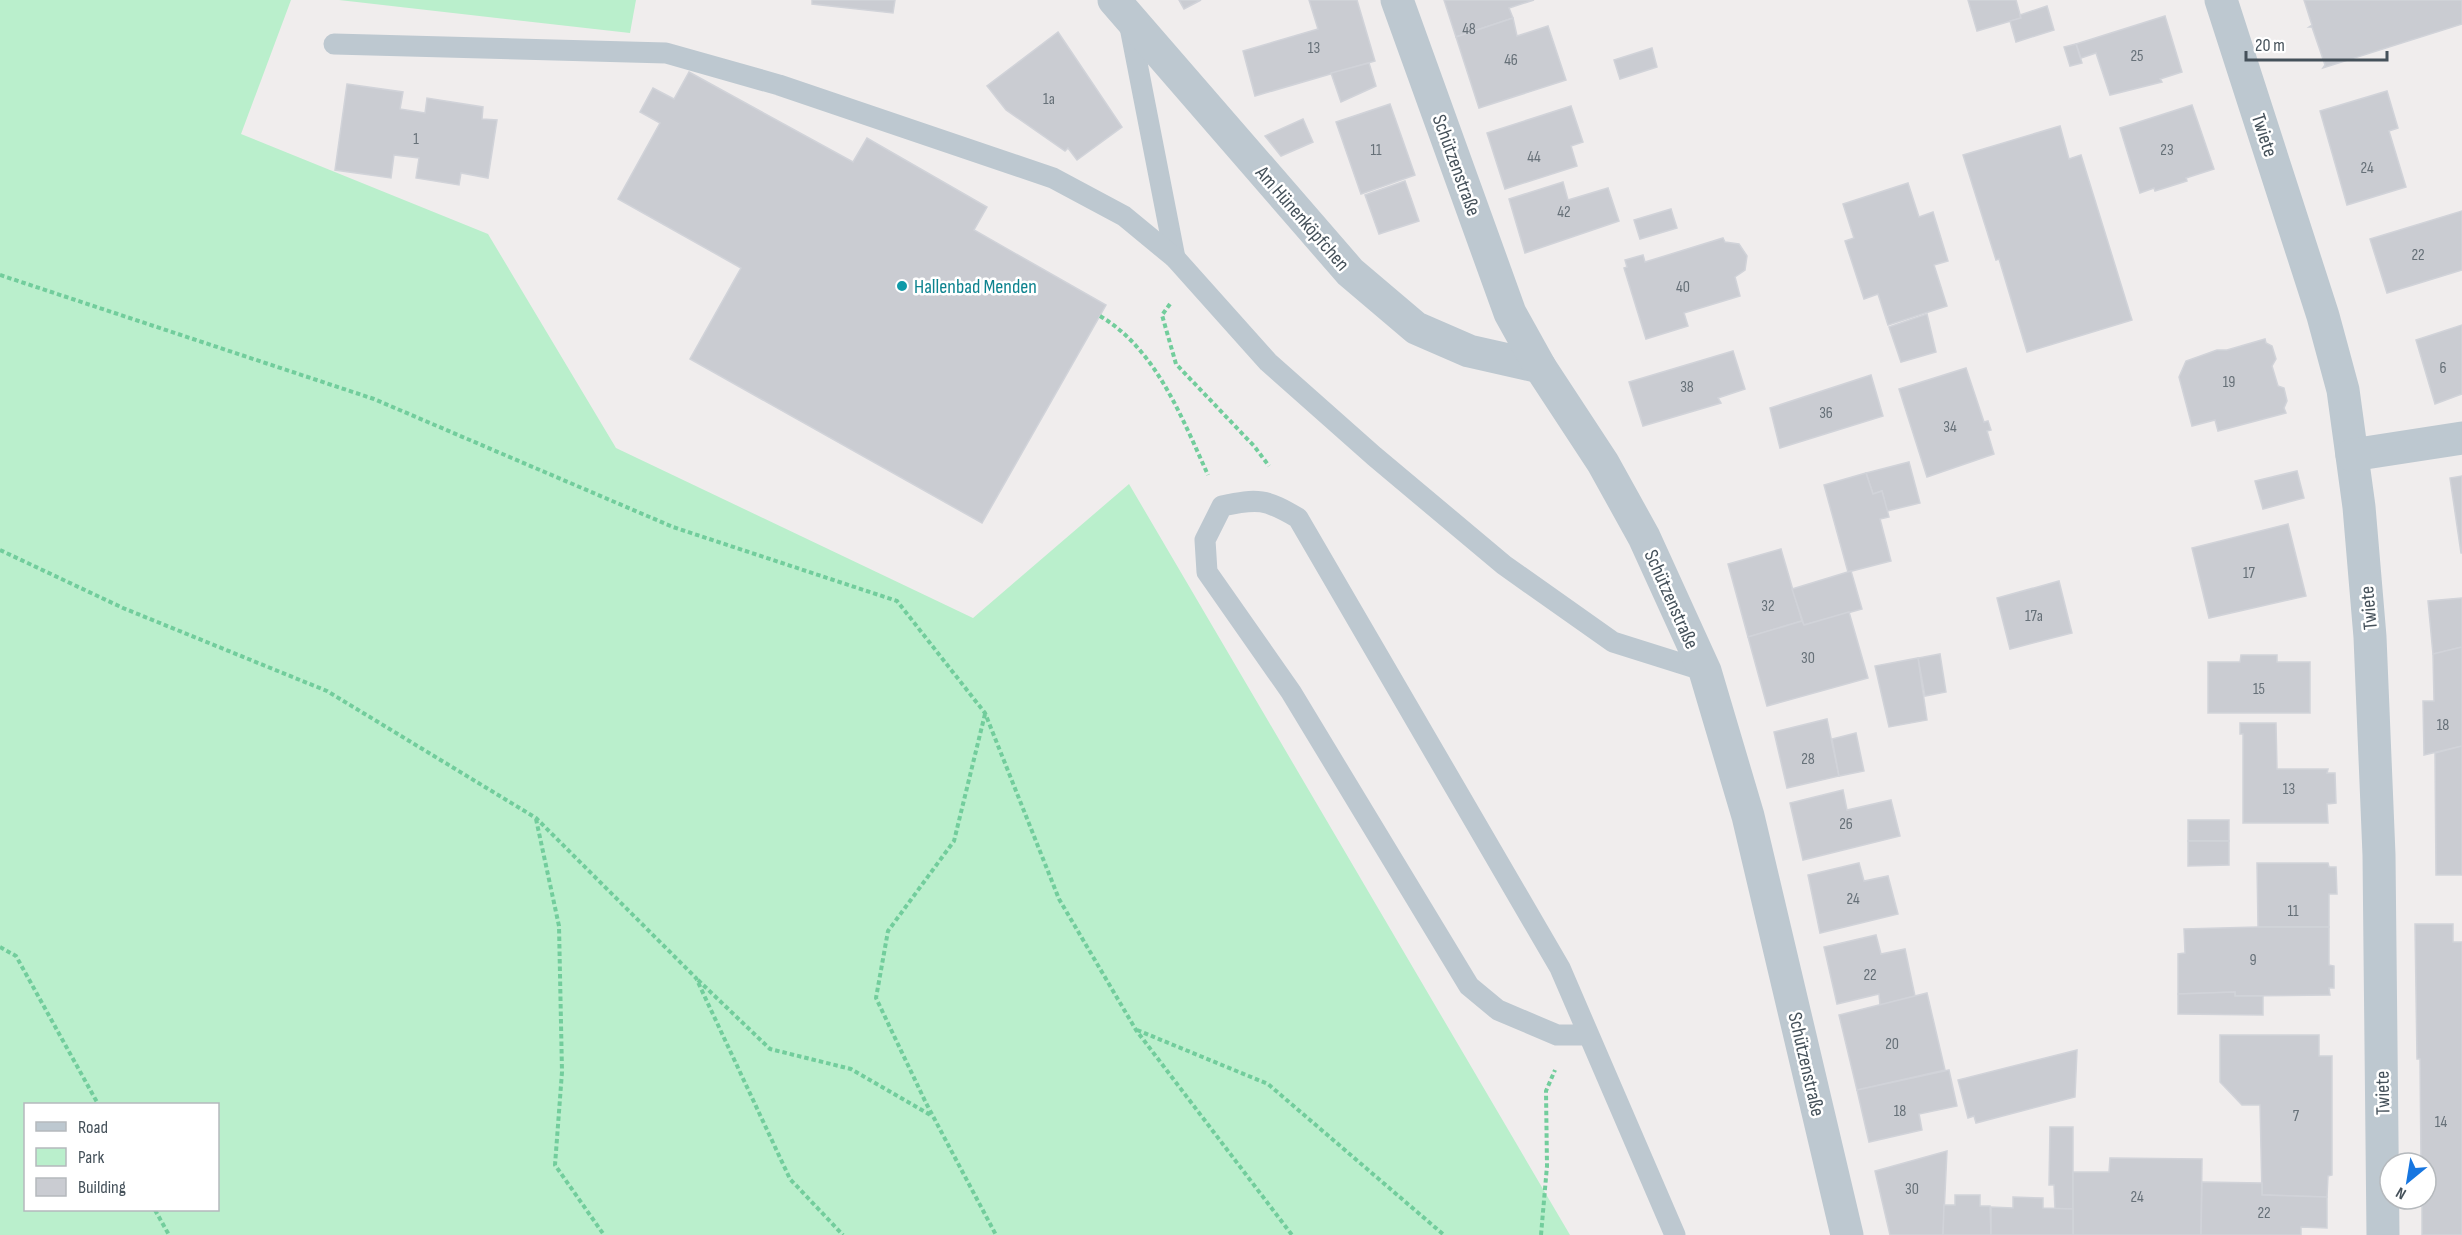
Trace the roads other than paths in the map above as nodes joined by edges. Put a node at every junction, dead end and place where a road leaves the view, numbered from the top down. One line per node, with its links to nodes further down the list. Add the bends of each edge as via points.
1 (1397, 0): 6 (street, Schützenstraße, via 1510,313)
2 (2221, 0): 8 (street, Twiete, via 2323,316 2343,390)
3 (1122, 9): 5 (lane); 6 (street, Am Hünenköpfchen, via 1350,272 1416,328 1469,351)
4 (334, 44): 5 (lane, via 666,53 779,85 1053,178 1124,216)
5 (1175, 258): 9 (lane, via 1268,362 1504,565 1613,642)
6 (1540, 367): 9 (street, Schützenstraße, via 1603,463 1644,537)
7 (2462, 438): 8 (street)
8 (2352, 455): 13 (street, Twiete, via 2370,637 2377,809)
9 (1704, 671): 12 (street, Schützenstraße, via 1748,816)
10 (1588, 1035): 10 (lane, via 1560,968 1298,518 1254,499 1222,506 1205,540 1207,572 1291,692 1468,986 1498,1010 1557,1035); 11 (lane)
11 (1675, 1235)
12 (1847, 1235)
13 (2383, 1235)

